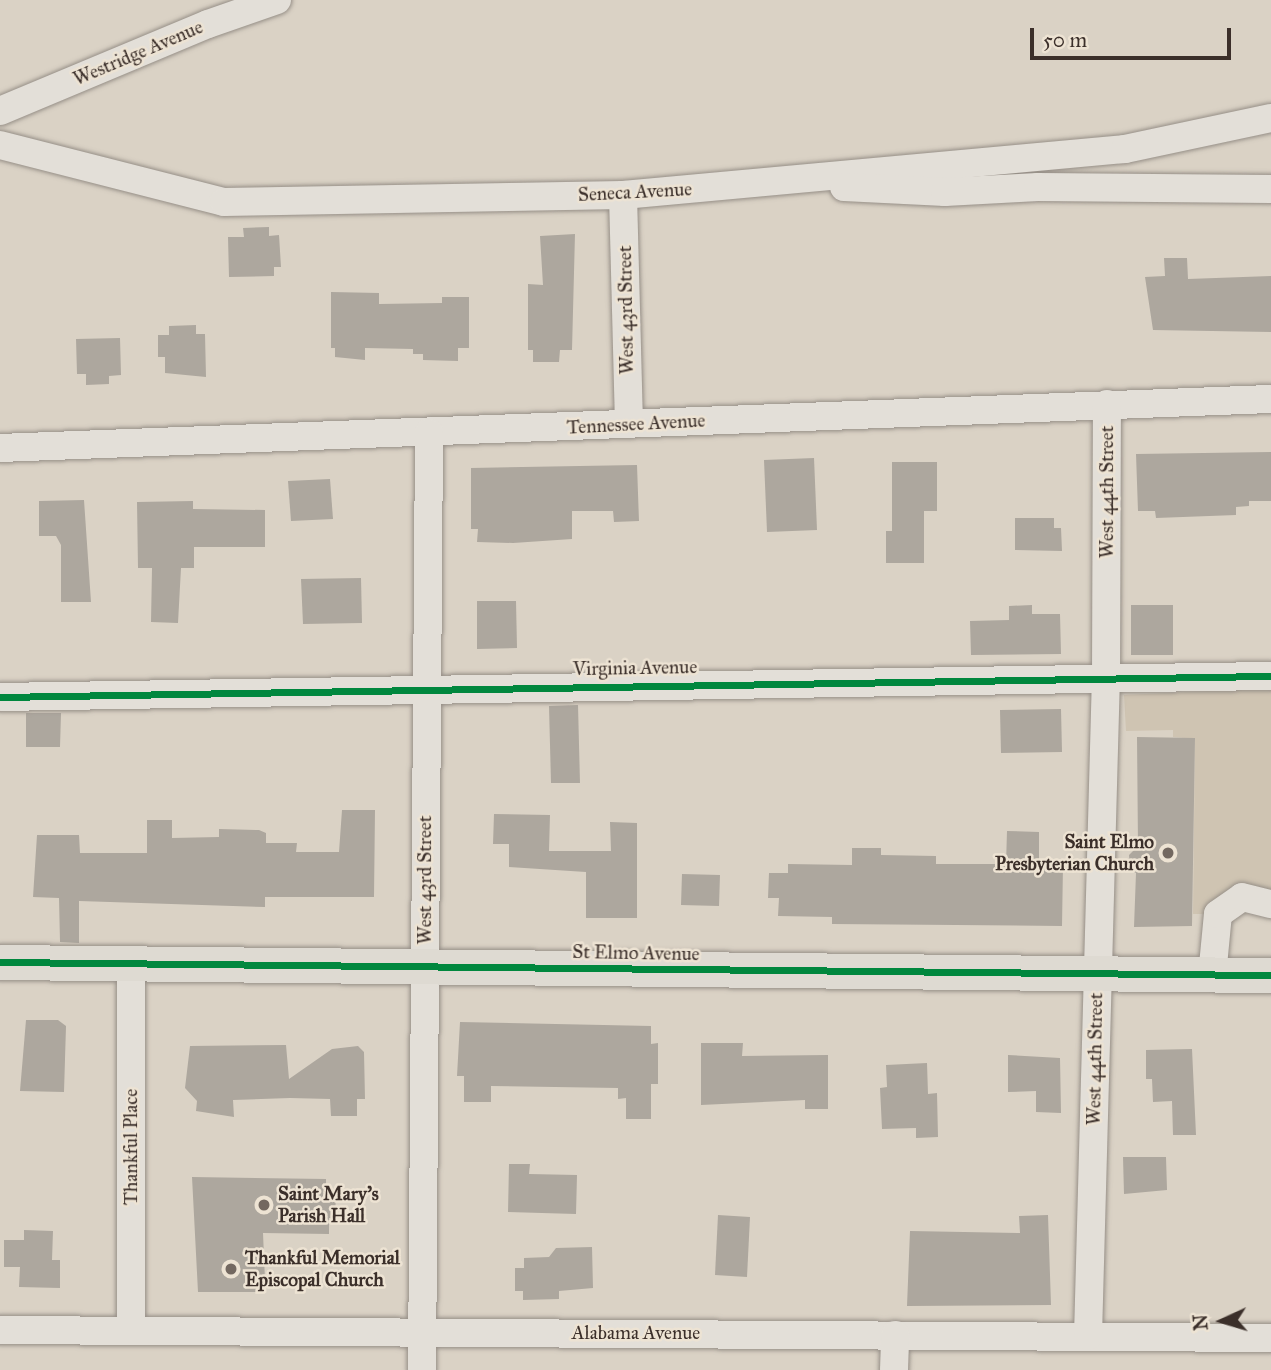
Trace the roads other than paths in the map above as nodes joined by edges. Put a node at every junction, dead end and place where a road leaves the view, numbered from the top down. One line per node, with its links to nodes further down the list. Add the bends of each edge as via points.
1 (277, 0): 2 (street, Westridge Avenue)
2 (0, 111)
3 (1271, 118): 5 (street, Seneca Avenue, via 1125,149)
4 (0, 145): 7 (street, Seneca Avenue, via 224,202)
5 (813, 178): 6 (street, via 870,191); 7 (street, Seneca Avenue)
6 (1271, 189)
7 (623, 195): 10 (street, West 43rd Street)
8 (1271, 399): 9 (street, Tennessee Avenue)
9 (1107, 404): 10 (street, Tennessee Avenue); 14 (street, West 44th Street)
10 (629, 424): 11 (street, Tennessee Avenue)
11 (429, 433): 12 (street, Tennessee Avenue); 15 (street, West 43rd Street)
12 (0, 448)
13 (1271, 676): 14 (street, Virginia Avenue)
14 (1106, 677): 15 (street, Virginia Avenue); 21 (street, West 44th Street)
15 (426, 687): 16 (street, Virginia Avenue); 20 (street, West 43rd Street)
16 (0, 697)
17 (1271, 904): 23 (street, via 1242,897 1218,914)
18 (0, 962): 19 (main road, St Elmo Avenue)
19 (131, 964): 20 (main road, St Elmo Avenue); 25 (street, Thankful Place)
20 (424, 967): 21 (main road, St Elmo Avenue); 26 (street, West 43rd Street)
21 (1097, 973): 23 (main road, St Elmo Avenue); 28 (street, West 44th Street)
22 (1271, 975): 23 (main road, St Elmo Avenue)
23 (1212, 976)
24 (0, 1330): 25 (street, Alabama Avenue)
25 (131, 1331): 26 (street, Alabama Avenue)
26 (423, 1331): 27 (street, Alabama Avenue); 30 (street, West 43rd Street)
27 (895, 1335): 28 (street, Alabama Avenue); 31 (street)
28 (1088, 1336): 29 (street, Alabama Avenue)
29 (1271, 1338)
30 (422, 1370)
31 (894, 1370)

